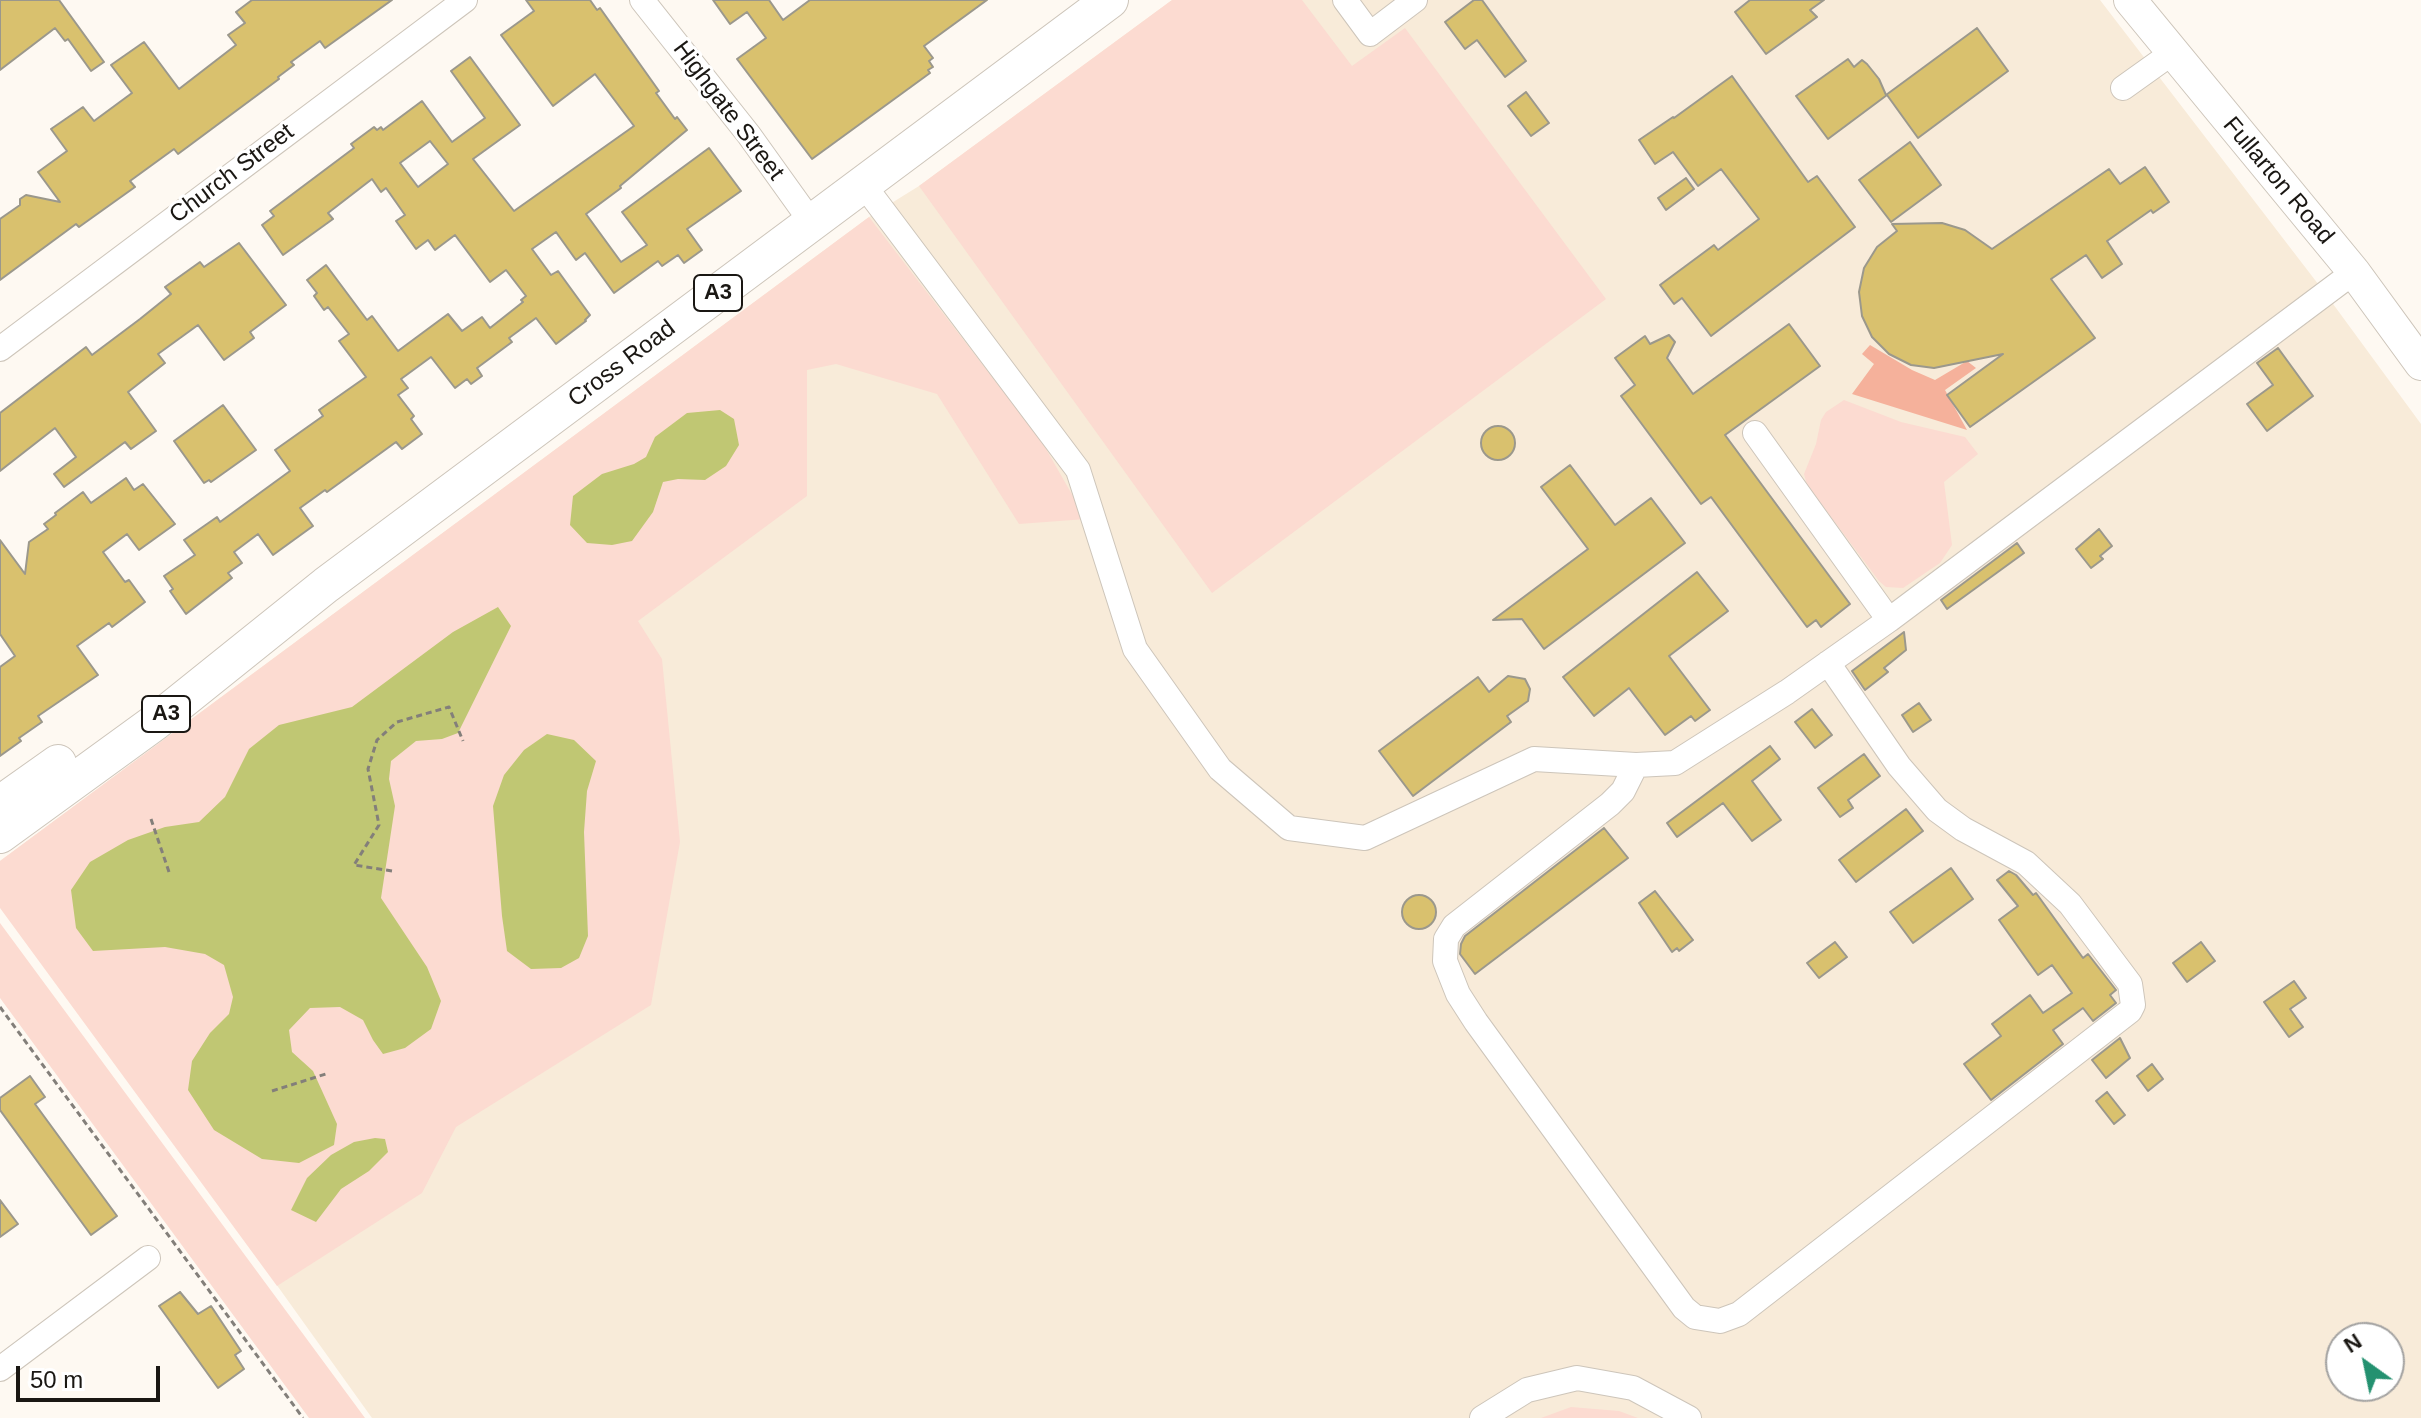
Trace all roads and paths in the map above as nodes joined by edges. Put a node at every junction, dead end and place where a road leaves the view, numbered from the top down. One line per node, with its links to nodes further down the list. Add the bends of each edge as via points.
1 (465, 0): 12 (street, Church Street)
2 (642, 0): 10 (street, Highgate Street)
3 (1110, 0): 9 (highway, Cross Road / A3)
4 (1345, 0): 5 (street, via 1370,34)
5 (1415, 0)
6 (2130, 0): 7 (main road, Fullarton Road)
7 (2172, 53): 8 (street); 11 (main road, Fullarton Road)
8 (2123, 88)
9 (863, 184): 10 (highway, Cross Road / A3); 19 (street, via 1078,470 1135,649 1220,769 1289,828 1365,838 1534,759)
10 (812, 223): 15 (highway, Cross Road / A3)
11 (2354, 272): 13 (main road, Fullarton Road); 16 (street)
12 (0, 349)
13 (2421, 364)
14 (1755, 433): 16 (street)
15 (326, 585): 20 (highway, Cross Road / A3, via 157,693); 22 (highway, Cross Road / A3, via 154,723)
16 (1889, 620): 17 (street)
17 (1828, 663): 19 (street, via 1675,763); 19 (street, via 1899,766 1937,810 2026,863 2057,890 2130,984 2133,1005 1739,1314 1720,1321 1695,1317 1684,1308 1476,1022 1445,961 1446,939 1454,926 1610,804)
18 (463, 741): 23 (path, via 449,707 397,722 377,740 368,769 379,825 354,865)
19 (1636, 765)
20 (0, 804)
21 (151, 819): 24 (path)
22 (0, 835)
23 (392, 871)
24 (170, 875)
25 (0, 1007): 30 (path)
26 (329, 1073): 27 (path)
27 (272, 1091)
28 (148, 1258): 29 (street)
29 (0, 1369)
30 (303, 1418)
31 (1482, 1418): 32 (street, via 1527,1390 1577,1378 1633,1388)
32 (1689, 1418)

